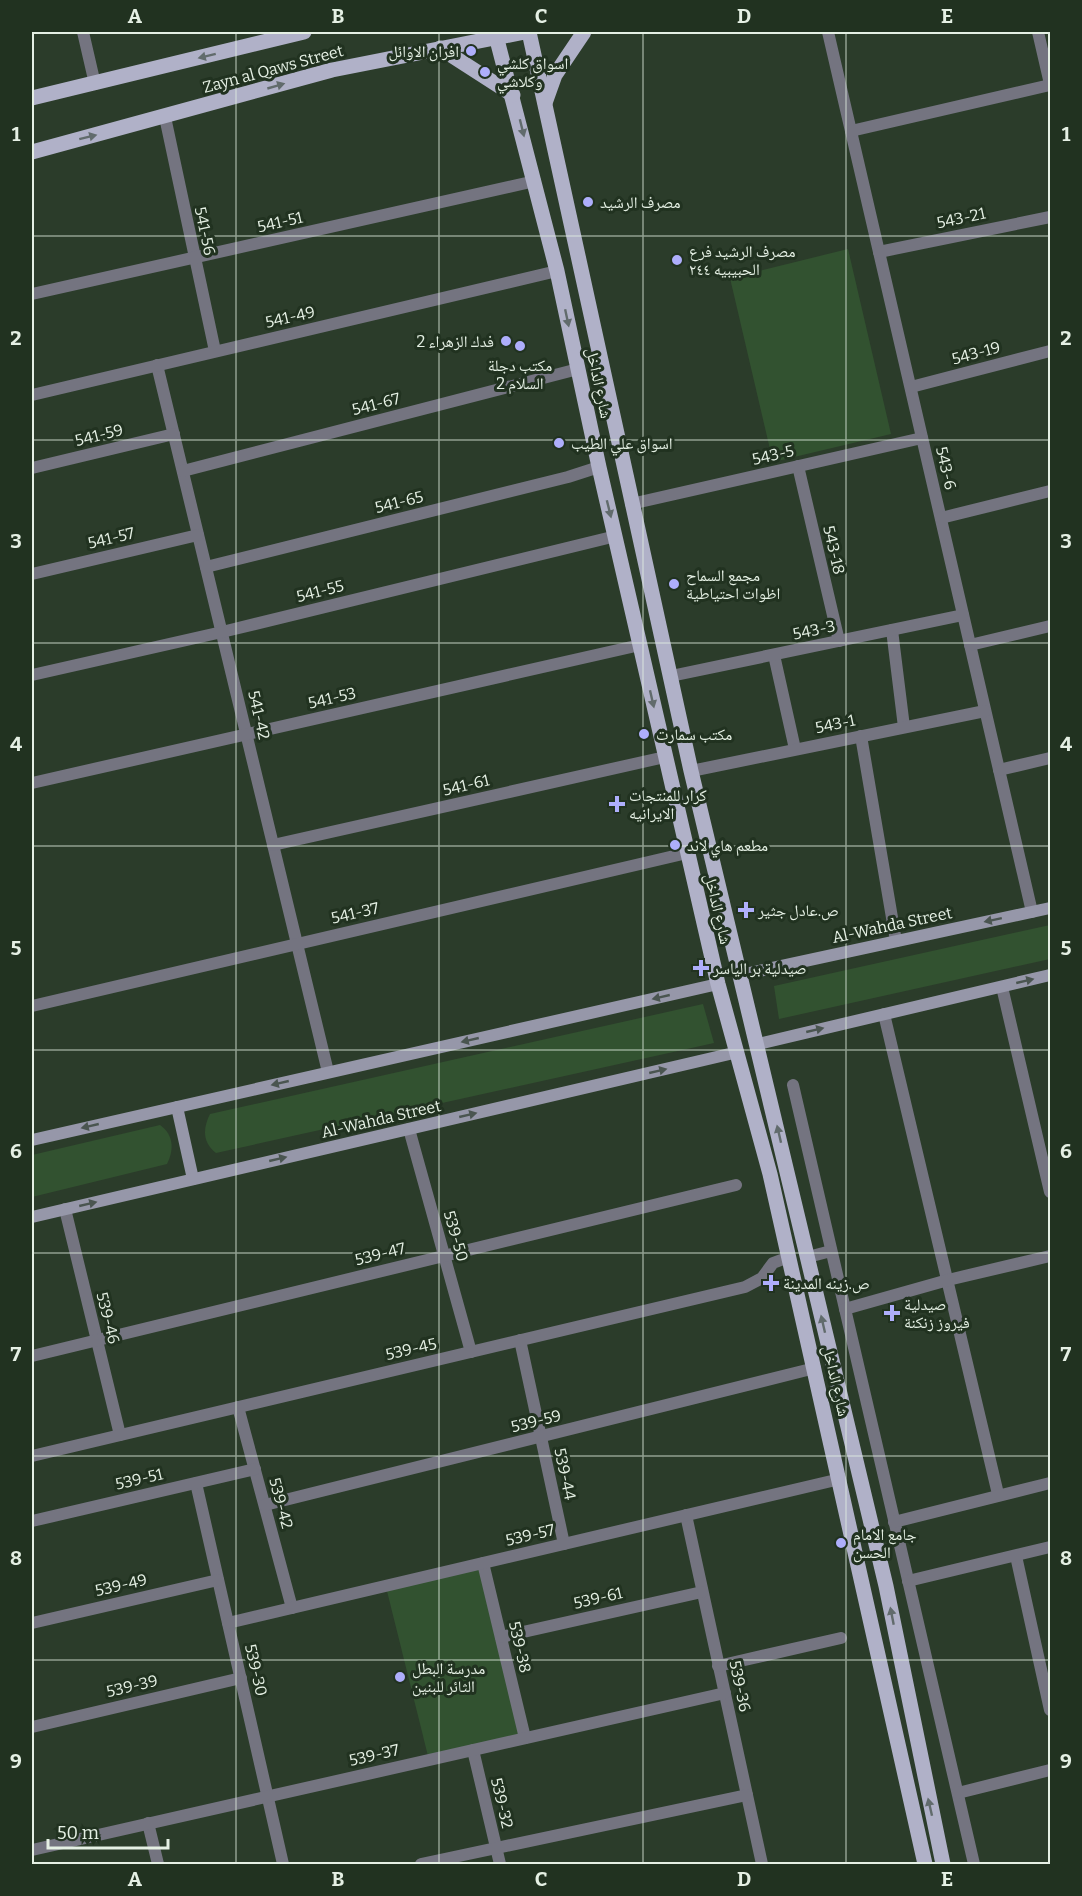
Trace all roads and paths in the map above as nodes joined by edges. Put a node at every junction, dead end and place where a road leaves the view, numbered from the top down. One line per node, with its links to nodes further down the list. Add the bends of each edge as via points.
1 (82, 32): 9 (street)
2 (304, 32): 9 (main road, Zayn al Qaws Street, one-way to 9)
3 (527, 32): 7 (main road, Zayn al Qaws Street); 13 (main road, شارع الداخل)
4 (584, 32): 13 (main road, via 555,75)
5 (828, 32): 15 (street, 543-6)
6 (1038, 32): 10 (street)
7 (496, 34): 8 (main road, Zayn al Qaws Street); 11 (main road, شارع الداخل)
8 (440, 48): 11 (main road); 14 (main road, Zayn al Qaws Street, one-way to 8, via 332,70)
9 (95, 84): 12 (main road, Zayn al Qaws Street)
10 (1050, 85): 15 (street)
11 (513, 95): 17 (main road, شارع الداخل, one-way to 17)
12 (32, 98)
13 (545, 103): 36 (main road, شارع الداخل)
14 (165, 117): 16 (main road, Zayn al Qaws Street, one-way to 14); 20 (street, 541-56)
15 (851, 131): 19 (street, 543-6)
16 (32, 152)
17 (535, 181): 20 (street, 541-51); 21 (main road, شارع الداخل)
18 (1050, 217): 19 (street, 543-21)
19 (879, 252): 27 (street, 543-6)
20 (194, 258): 22 (street, 541-51); 23 (street, 541-56)
21 (557, 271): 23 (street, 541-49); 26 (main road, شارع الداخل, one-way to 26)
22 (32, 294)
23 (215, 351): 25 (street, 541-49)
24 (1050, 351): 27 (street, 543-19)
25 (158, 365): 28 (street, 541-49); 29 (street, 541-42)
26 (578, 369): 32 (main road, شارع الداخل); 34 (street, 541-67)
27 (910, 387): 30 (street, 543-6)
28 (32, 395)
29 (174, 434): 33 (street, 541-59); 34 (street, 541-42)
30 (922, 438): 31 (street, 543-5); 37 (street, 543-6)
31 (798, 466): 36 (street, 543-5); 46 (street, 543-18)
32 (599, 467): 39 (main road, شارع الداخل, one-way to 39); 40 (street, 541-65)
33 (32, 468)
34 (183, 471): 38 (street, 541-42)
35 (1050, 491): 37 (street)
36 (631, 504): 51 (main road, شارع الداخل)
37 (941, 518): 42 (street, 543-6)
38 (198, 535): 40 (street, 541-42); 41 (street, 541-57)
39 (616, 536): 45 (street, 541-55); 47 (main road, شارع الداخل)
40 (206, 567): 45 (street, 541-42)
41 (32, 573)
42 (963, 615): 44 (street, 543-3); 48 (street, 543-6)
43 (1050, 626): 48 (street)
44 (892, 630): 46 (street, 543-3); 53 (street)
45 (222, 632): 50 (street, 541-55); 54 (street, 541-42)
46 (839, 641): 49 (street, 543-3)
47 (640, 645): 54 (street, 541-53); 57 (main road, شارع الداخل, one-way to 57)
48 (970, 645): 52 (street, 543-6)
49 (774, 655): 51 (street, 543-3); 56 (street)
50 (32, 675)
51 (671, 676): 60 (main road, شارع الداخل)
52 (985, 711): 53 (street, 543-1); 59 (street, 543-6)
53 (904, 727): 55 (street, 543-1)
54 (246, 734): 61 (street, 541-53); 62 (street, 541-42)
55 (861, 736): 56 (street, 543-1); 66 (street)
56 (795, 749): 60 (street, 543-1)
57 (665, 758): 62 (street, 541-61); 63 (main road, شارع الداخل)
58 (1050, 758): 59 (street)
59 (999, 770): 65 (street, 543-6)
60 (691, 771): 68 (main road, شارع الداخل)
61 (32, 783)
62 (273, 845): 67 (street, 541-42)
63 (687, 853): 67 (street, 541-37); 70 (main road, شارع الداخل)
64 (1050, 908): 65 (street, Al-Wahda Street)
65 (1032, 912): 66 (street, Al-Wahda Street, one-way to 66)
66 (896, 941): 68 (street, Al-Wahda Street)
67 (297, 944): 72 (street, 541-37); 76 (street, 541-42)
68 (740, 975): 74 (main road, شارع الداخل)
69 (1050, 975): 71 (street, one-way to 69)
70 (718, 984): 75 (main road, شارع الداخل); 76 (street, one-way to 76)
71 (1002, 987): 73 (street); 81 (street)
72 (32, 1006)
73 (884, 1014): 74 (street, one-way to 73); 92 (street)
74 (758, 1044): 91 (main road, شارع الداخل, one-way to 74)
75 (738, 1052): 79 (street, Al-Wahda Street, one-way to 75); 90 (main road, شارع الداخل)
76 (328, 1072): 78 (street, one-way to 78)
77 (793, 1085): 87 (street)
78 (177, 1107): 80 (street, one-way to 80); 82 (street)
79 (409, 1129): 82 (street, Al-Wahda Street, one-way to 79); 88 (street, 539-50)
80 (32, 1140)
81 (1047, 1158): 84 (street)
82 (193, 1179): 85 (street, Al-Wahda Street, one-way to 82)
83 (736, 1185): 88 (street, 539-47)
84 (1050, 1192)
85 (65, 1209): 86 (street, Al-Wahda Street); 94 (street, 539-46)
86 (32, 1217)
87 (831, 1251): 91 (street); 93 (street)
88 (444, 1256): 94 (street, 539-47); 96 (street, 539-50)
89 (1050, 1256): 92 (street)
90 (789, 1257): 95 (street, 539-45, via 773,1263 762,1278 745,1287); 98 (main road, شارع الداخل)
91 (808, 1257): 144 (main road, شارع الداخل, one-way to 91, via 886,1586)
92 (948, 1280): 93 (street); 107 (street)
93 (845, 1309): 111 (street)
94 (96, 1340): 97 (street, 539-47); 100 (street, 539-46)
95 (519, 1340): 96 (street, 539-45); 101 (street, 539-44)
96 (471, 1352): 99 (street, 539-45)
97 (32, 1356)
98 (815, 1368): 101 (street, 539-59); 104 (main road, شارع الداخل)
99 (238, 1407): 100 (street, 539-45); 103 (street, 539-42)
100 (120, 1435): 102 (street, 539-45)
101 (540, 1437): 108 (street, 539-59); 112 (street, 539-44)
102 (32, 1456)
103 (255, 1469): 105 (street, 539-51); 108 (street, 539-42)
104 (840, 1479): 109 (street, 539-57); 143 (main road, شارع الداخل)
105 (196, 1483): 110 (street, 539-51); 116 (street, 539-30)
106 (1050, 1483): 107 (street)
107 (998, 1494): 111 (street)
108 (265, 1506): 119 (street, 539-42)
109 (686, 1515): 112 (street, 539-57); 118 (street, 539-36)
110 (32, 1521)
111 (894, 1522): 117 (street)
112 (564, 1544): 115 (street, 539-57)
113 (1050, 1548): 114 (street)
114 (1016, 1556): 117 (street); 127 (street)
115 (483, 1563): 119 (street, 539-57); 122 (street, 539-38)
116 (218, 1580): 120 (street, 539-49); 121 (street, 539-30)
117 (908, 1581): 132 (street)
118 (702, 1592): 122 (street, 539-61); 124 (street, 539-36)
119 (292, 1608): 121 (street, 539-57)
120 (32, 1623)
121 (228, 1623): 125 (street, 539-30)
122 (501, 1637): 129 (street, 539-38)
123 (841, 1638): 124 (street)
124 (718, 1666): 126 (street, 539-36)
125 (241, 1678): 128 (street, 539-39); 134 (street, 539-30)
126 (724, 1693): 129 (street, 539-37); 133 (street, 539-36)
127 (1050, 1710)
128 (32, 1727)
129 (525, 1738): 130 (street, 539-37)
130 (473, 1750): 134 (street, 539-37); 136 (street, 539-32)
131 (1050, 1770): 132 (street)
132 (958, 1793): 145 (street)
133 (747, 1795): 136 (street); 142 (street, 539-36)
134 (268, 1797): 135 (street, 539-37); 139 (street, 539-30)
135 (148, 1823): 137 (street, 539-37); 138 (street)
136 (496, 1849): 140 (street); 141 (street, 539-32)
137 (32, 1850)
138 (158, 1864)
139 (283, 1864)
140 (421, 1864)
141 (500, 1864)
142 (762, 1864)
143 (925, 1864)
144 (943, 1864)
145 (974, 1864)

